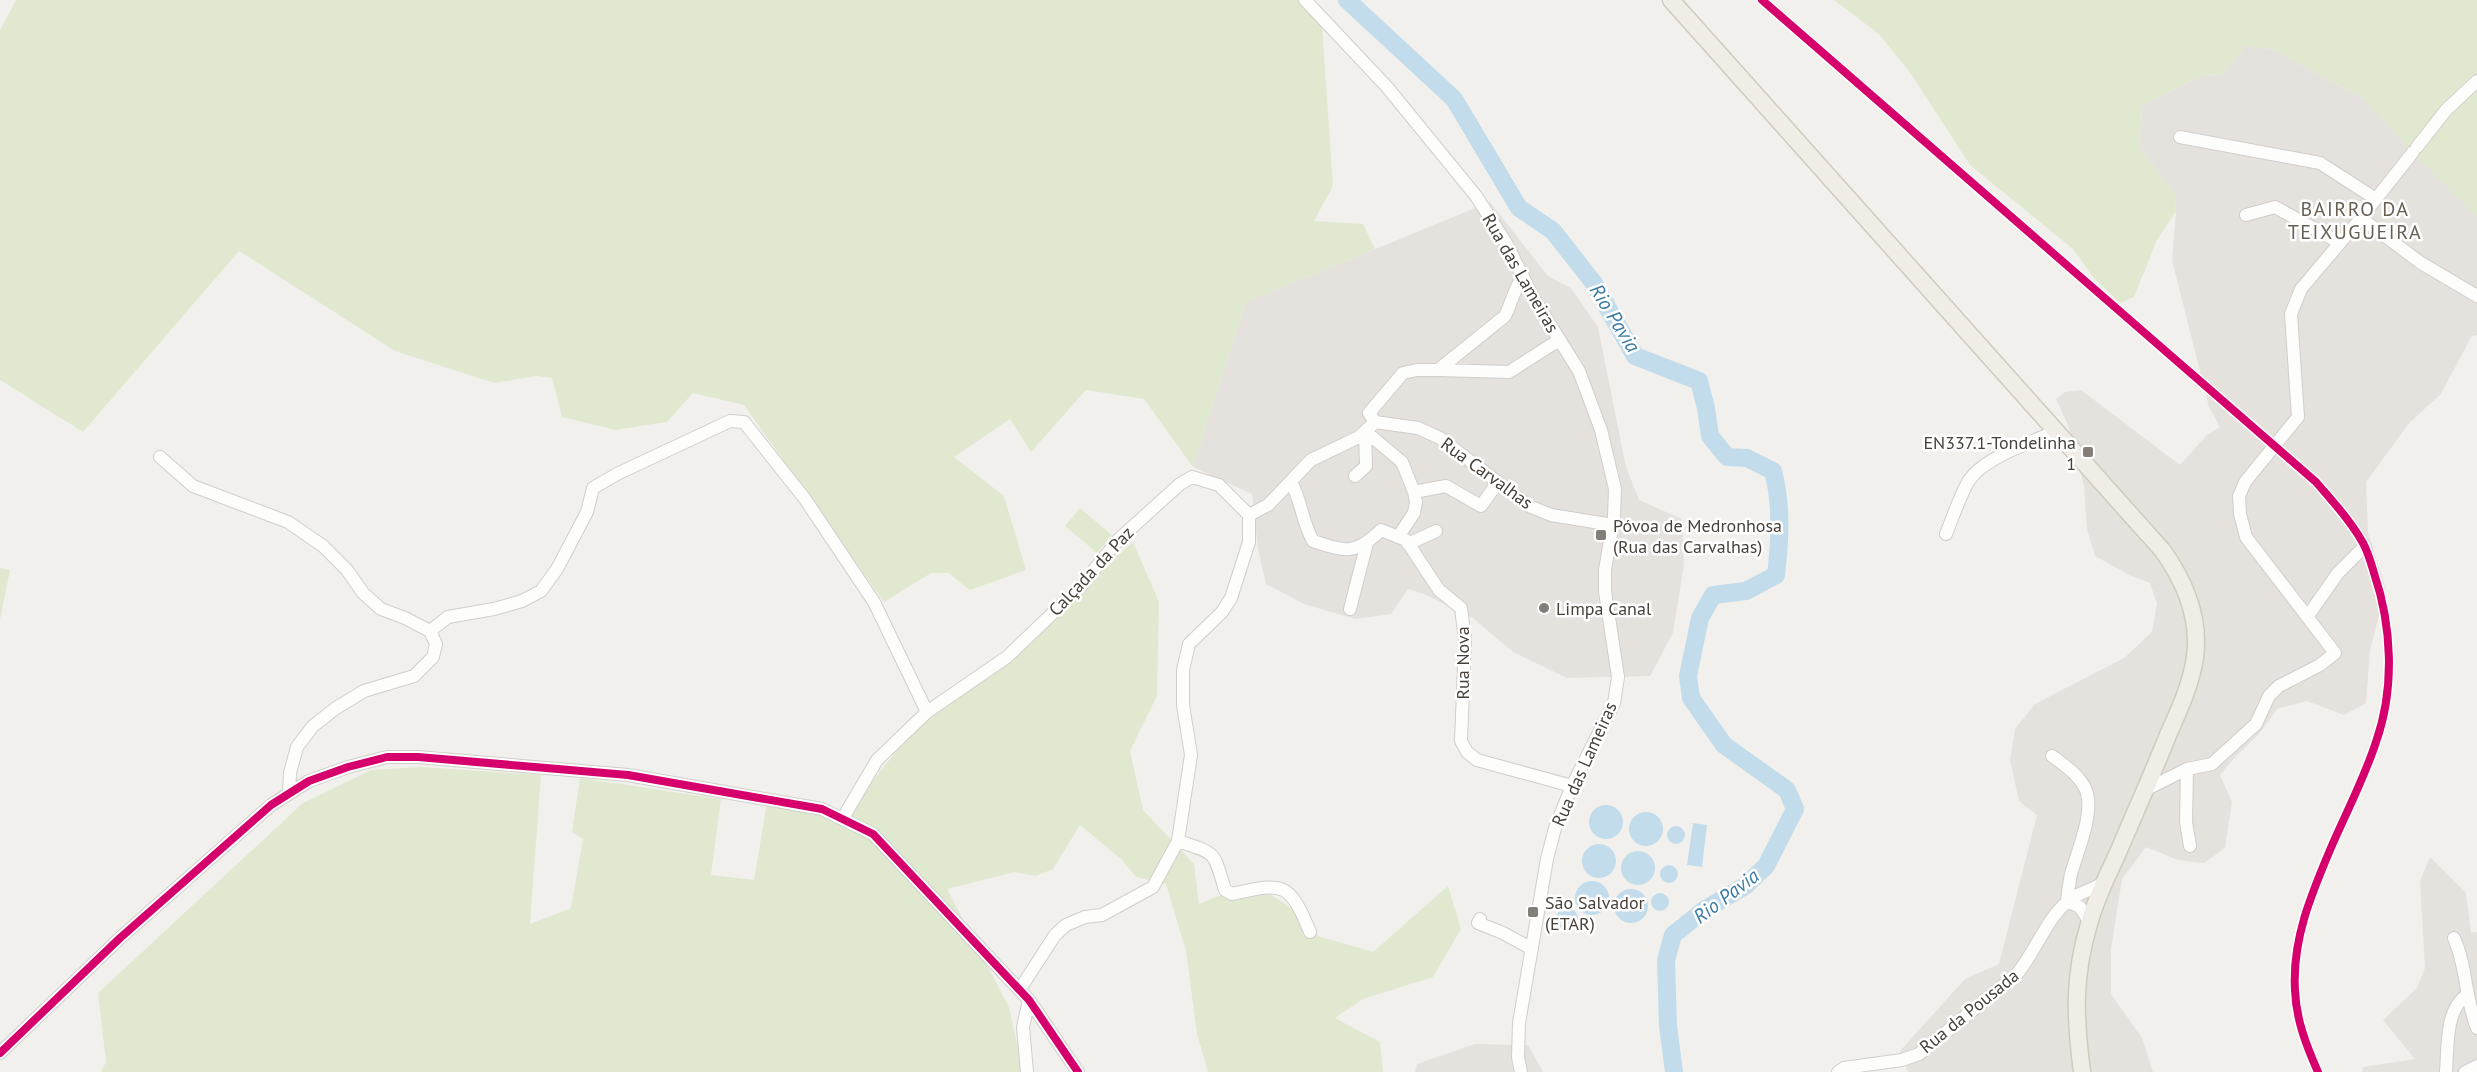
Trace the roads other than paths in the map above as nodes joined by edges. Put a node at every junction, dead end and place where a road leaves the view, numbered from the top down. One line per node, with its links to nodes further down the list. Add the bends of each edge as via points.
1 (1305, 0): 9 (street, Rua das Lameiras, via 1387,87 1479,200)
2 (1671, 0): 15 (main road)
3 (2477, 81): 5 (street, via 2446,110)
4 (2180, 137): 5 (street, via 2320,163)
5 (2376, 199): 7 (street)
6 (2246, 215): 8 (street, via 2275,207)
7 (2361, 218): 8 (street); 10 (street, via 2421,263)
8 (2340, 243): 29 (street, via 2301,289 2291,314 2298,417 2245,482 2239,496 2246,537)
9 (1523, 276): 11 (street, Rua das Lameiras); 12 (street, via 1505,316)
10 (2477, 296)
11 (1559, 340): 12 (street, via 1509,372); 22 (street, Rua das Lameiras, via 1579,371 1600,430 1615,489)
12 (1438, 370): 13 (street, via 1403,373 1369,413)
13 (1375, 422): 14 (street); 19 (street, Rua Carvalhas, via 1418,428 1440,438)
14 (1365, 431): 17 (street, via 1366,466); 18 (street, via 1311,459); 20 (street, via 1402,462)
15 (2057, 431): 24 (street, via 2016,447 1981,468 1969,480); 35 (main road, via 2163,551 2181,578 2189,601 2195,645 2191,677)
16 (160, 458): 30 (street, via 193,486 288,522 323,546 381,609)
17 (1355, 476)
18 (1291, 482): 21 (street, via 1268,505); 26 (street, via 1299,497 1304,527 1313,541 1341,550)
19 (1498, 482): 20 (street, via 1481,506 1446,486); 22 (street, Rua Carvalhas, via 1529,506 1551,515)
20 (1414, 492): 25 (street, via 1414,513)
21 (1249, 515): 31 (street, Calçada da Paz, via 1219,486 1192,477 1179,484 1119,540 1082,585 1007,657); 38 (street, via 1249,542 1231,598 1189,644 1185,662 1183,705 1191,755)
22 (1613, 525): 34 (street, Rua das Lameiras, via 1605,591 1618,677 1614,703)
23 (1436, 531): 25 (street)
24 (1946, 534)
25 (1403, 540): 26 (street, via 1381,530); 34 (street, Rua Nova, via 1439,590 1461,608 1465,640 1461,741 1467,752 1477,760)
26 (1367, 543): 28 (street)
27 (2365, 546): 29 (street, via 2338,573)
28 (1350, 609)
29 (2307, 617): 33 (street, via 2335,653 2279,686 2256,724 2212,764)
30 (430, 631): 31 (street, via 448,616 494,609 541,591 587,512 593,488 730,421 744,422 805,499 874,602); 36 (street, via 435,644 433,657 414,676 364,691 313,726 297,747)
31 (927, 712): 37 (street, Calçada da Paz, via 877,760)
32 (2052, 756): 41 (street, via 2074,773 2086,789 2088,802 2088,817 2071,876)
33 (2187, 769): 35 (street); 39 (street, via 2186,822)
34 (1572, 786): 47 (street, Rua das Lameiras, via 1552,838)
35 (2145, 790): 40 (main road)
36 (289, 793): 37 (street, via 348,767 387,757 418,757 628,775 822,809); 52 (street, via 225,843)
37 (843, 818): 48 (street, via 873,834)
38 (1178, 841): 45 (street, via 1209,852 1215,858 1225,890 1232,894 1271,886 1287,891); 48 (street, via 1153,887 1102,915 1066,925 1054,935)
39 (2190, 846)
40 (2105, 881): 41 (street); 42 (main road)
41 (2072, 899): 42 (street); 44 (street); 57 (street, Rua da Pousada, via 2051,920 2016,975 1919,1054)
42 (2096, 903): 44 (main road)
43 (1480, 919): 47 (street, via 1478,923)
44 (2090, 921): 58 (main road, via 2076,988)
45 (1310, 932)
46 (2454, 938): 49 (street, via 2464,964)
47 (1532, 949): 56 (street, Rua das Lameiras, via 1519,1023)
48 (1020, 989): 50 (street)
49 (2467, 995): 51 (street); 59 (street, via 2453,1013)
50 (1029, 1000): 54 (street, via 1023,1027); 55 (street)
51 (2477, 1028)
52 (0, 1053)
53 (2477, 1066): 60 (street)
54 (1027, 1072)
55 (1078, 1072)
56 (1521, 1072)
57 (1838, 1072)
58 (2082, 1072)
59 (2446, 1072)
60 (2465, 1072)

